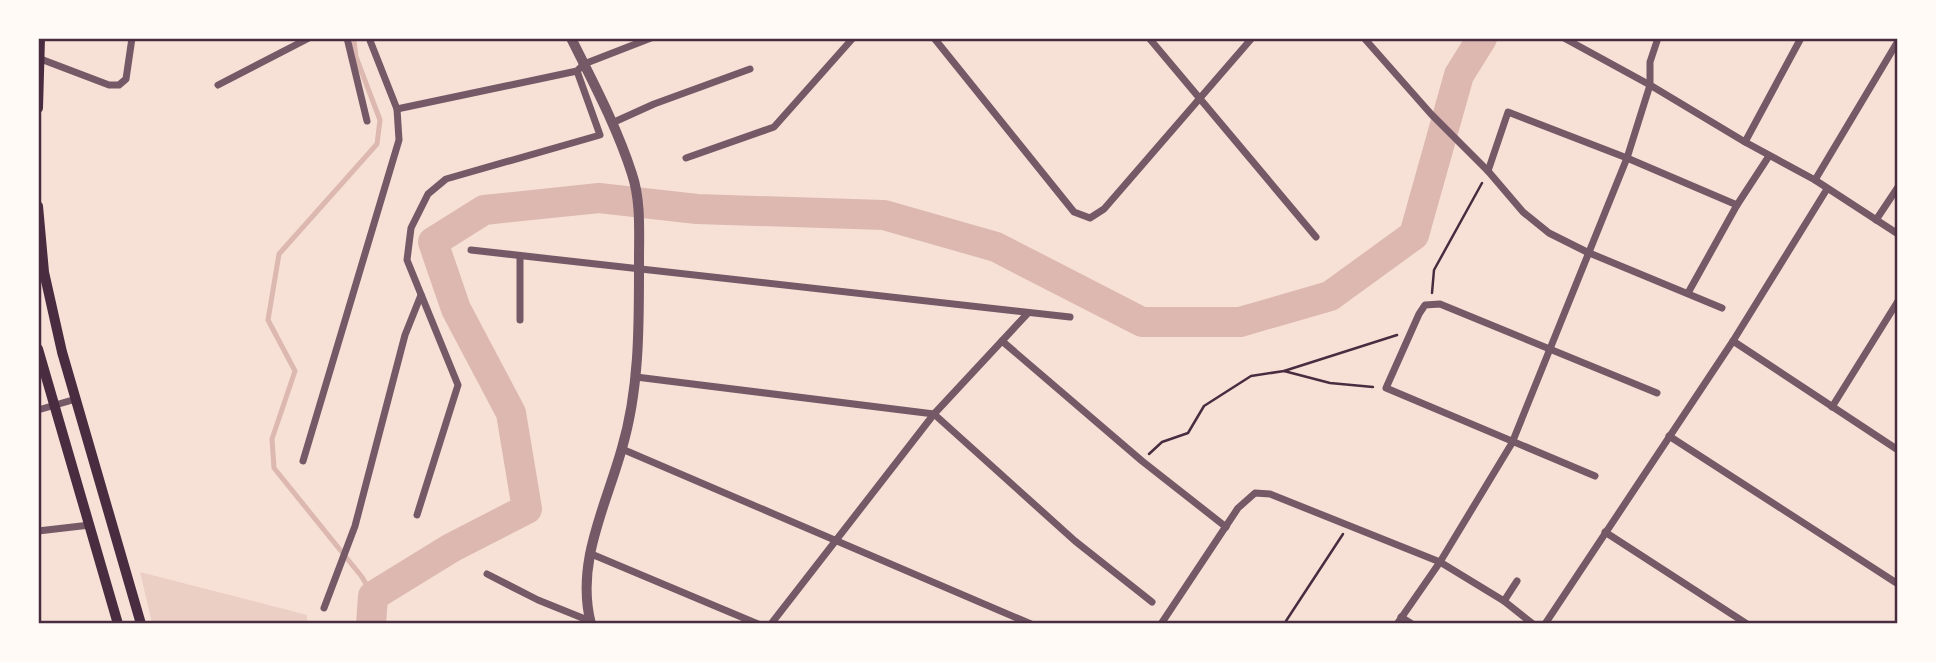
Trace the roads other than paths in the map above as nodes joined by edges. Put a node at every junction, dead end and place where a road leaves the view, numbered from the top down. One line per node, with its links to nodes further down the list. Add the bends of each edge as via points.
1 (40, 38): 17 (main road)
2 (132, 38): 17 (street, via 126,79 119,85)
3 (309, 38): 20 (street)
4 (347, 38): 25 (street)
5 (369, 38): 24 (street)
6 (571, 38): 18 (street)
7 (651, 38): 18 (street)
8 (853, 38): 29 (street, via 774,127)
9 (934, 38): 22 (street, via 1074,212 1090,218 1104,209)
10 (1149, 38): 22 (street)
11 (1252, 38): 22 (street)
12 (1364, 38): 31 (street, via 1430,114)
13 (1563, 38): 21 (street)
14 (1658, 38): 21 (street, via 1650,62)
15 (1801, 38): 27 (street)
16 (1898, 41): 32 (street)
17 (39, 59): 23 (main road)
18 (580, 68): 24 (street); 26 (street); 45 (street, via 600,135 446,179 428,194 411,228 407,260)
19 (750, 69): 26 (street)
20 (218, 85)
21 (1650, 85): 27 (street); 30 (street)
22 (1200, 101): 39 (street)
23 (38, 108)
24 (397, 109): 66 (street, via 399,140)
25 (367, 121)
26 (612, 123): 43 (street, via 633,176 639,211)
27 (1745, 142): 28 (street)
28 (1769, 156): 32 (street); 35 (street)
29 (686, 158)
30 (1627, 158): 31 (street, via 1508,112); 35 (street); 41 (street)
31 (1488, 171): 41 (street, via 1523,212 1549,233)
32 (1815, 180): 34 (street)
33 (1898, 187): 37 (street)
34 (1827, 189): 37 (street); 52 (street)
35 (1737, 205): 44 (street)
36 (38, 206): 57 (main road, via 44,272)
37 (1876, 220): 38 (street)
38 (1898, 234)
39 (1316, 237)
40 (471, 250): 42 (street)
41 (1587, 252): 44 (street); 53 (street)
42 (520, 257): 43 (street); 50 (street)
43 (639, 269): 48 (street); 55 (street)
44 (1688, 292): 47 (street)
45 (421, 295): 68 (street, via 458,385); 81 (street, via 405,335 355,526)
46 (1898, 301): 59 (street)
47 (1722, 308)
48 (1028, 313): 49 (street); 51 (street)
49 (1070, 317)
50 (520, 320)
51 (1002, 341): 61 (street); 70 (street)
52 (1733, 341): 59 (street); 62 (street)
53 (1550, 347): 56 (street); 63 (street); 63 (street, via 1440,304 1426,305 1386,388)
54 (38, 349): 58 (main road)
55 (636, 377): 61 (street); 64 (street)
56 (1657, 393)
57 (76, 399): 58 (street); 85 (main road)
58 (54, 406): 60 (street); 69 (main road)
59 (1832, 407): 65 (street)
60 (38, 410)
61 (934, 414): 73 (street); 80 (street, via 1075,541)
62 (1669, 436): 72 (street); 78 (street)
63 (1511, 443): 67 (street); 75 (street)
64 (622, 449): 73 (street); 74 (street)
65 (1898, 450)
66 (303, 461)
67 (1595, 476)
68 (418, 515)
69 (90, 525): 71 (street); 84 (main road)
70 (1226, 527): 75 (street, via 1255,493 1270,494); 89 (street)
71 (38, 531)
72 (1605, 532): 92 (street); 93 (street)
73 (837, 539): 87 (street); 88 (street)
74 (589, 553): 83 (street, via 586,600); 86 (street)
75 (1440, 562): 79 (street); 82 (street)
76 (487, 574): 83 (street)
77 (1517, 581): 79 (street)
78 (1898, 584)
79 (1504, 601): 91 (street)
80 (1152, 602)
81 (324, 608)
82 (1399, 620): 90 (street)
83 (590, 622)
84 (118, 624)
85 (141, 624)
86 (758, 624)
87 (771, 624)
88 (1031, 624)
89 (1161, 624)
90 (1412, 624)
91 (1533, 624)
92 (1545, 624)
93 (1747, 624)

